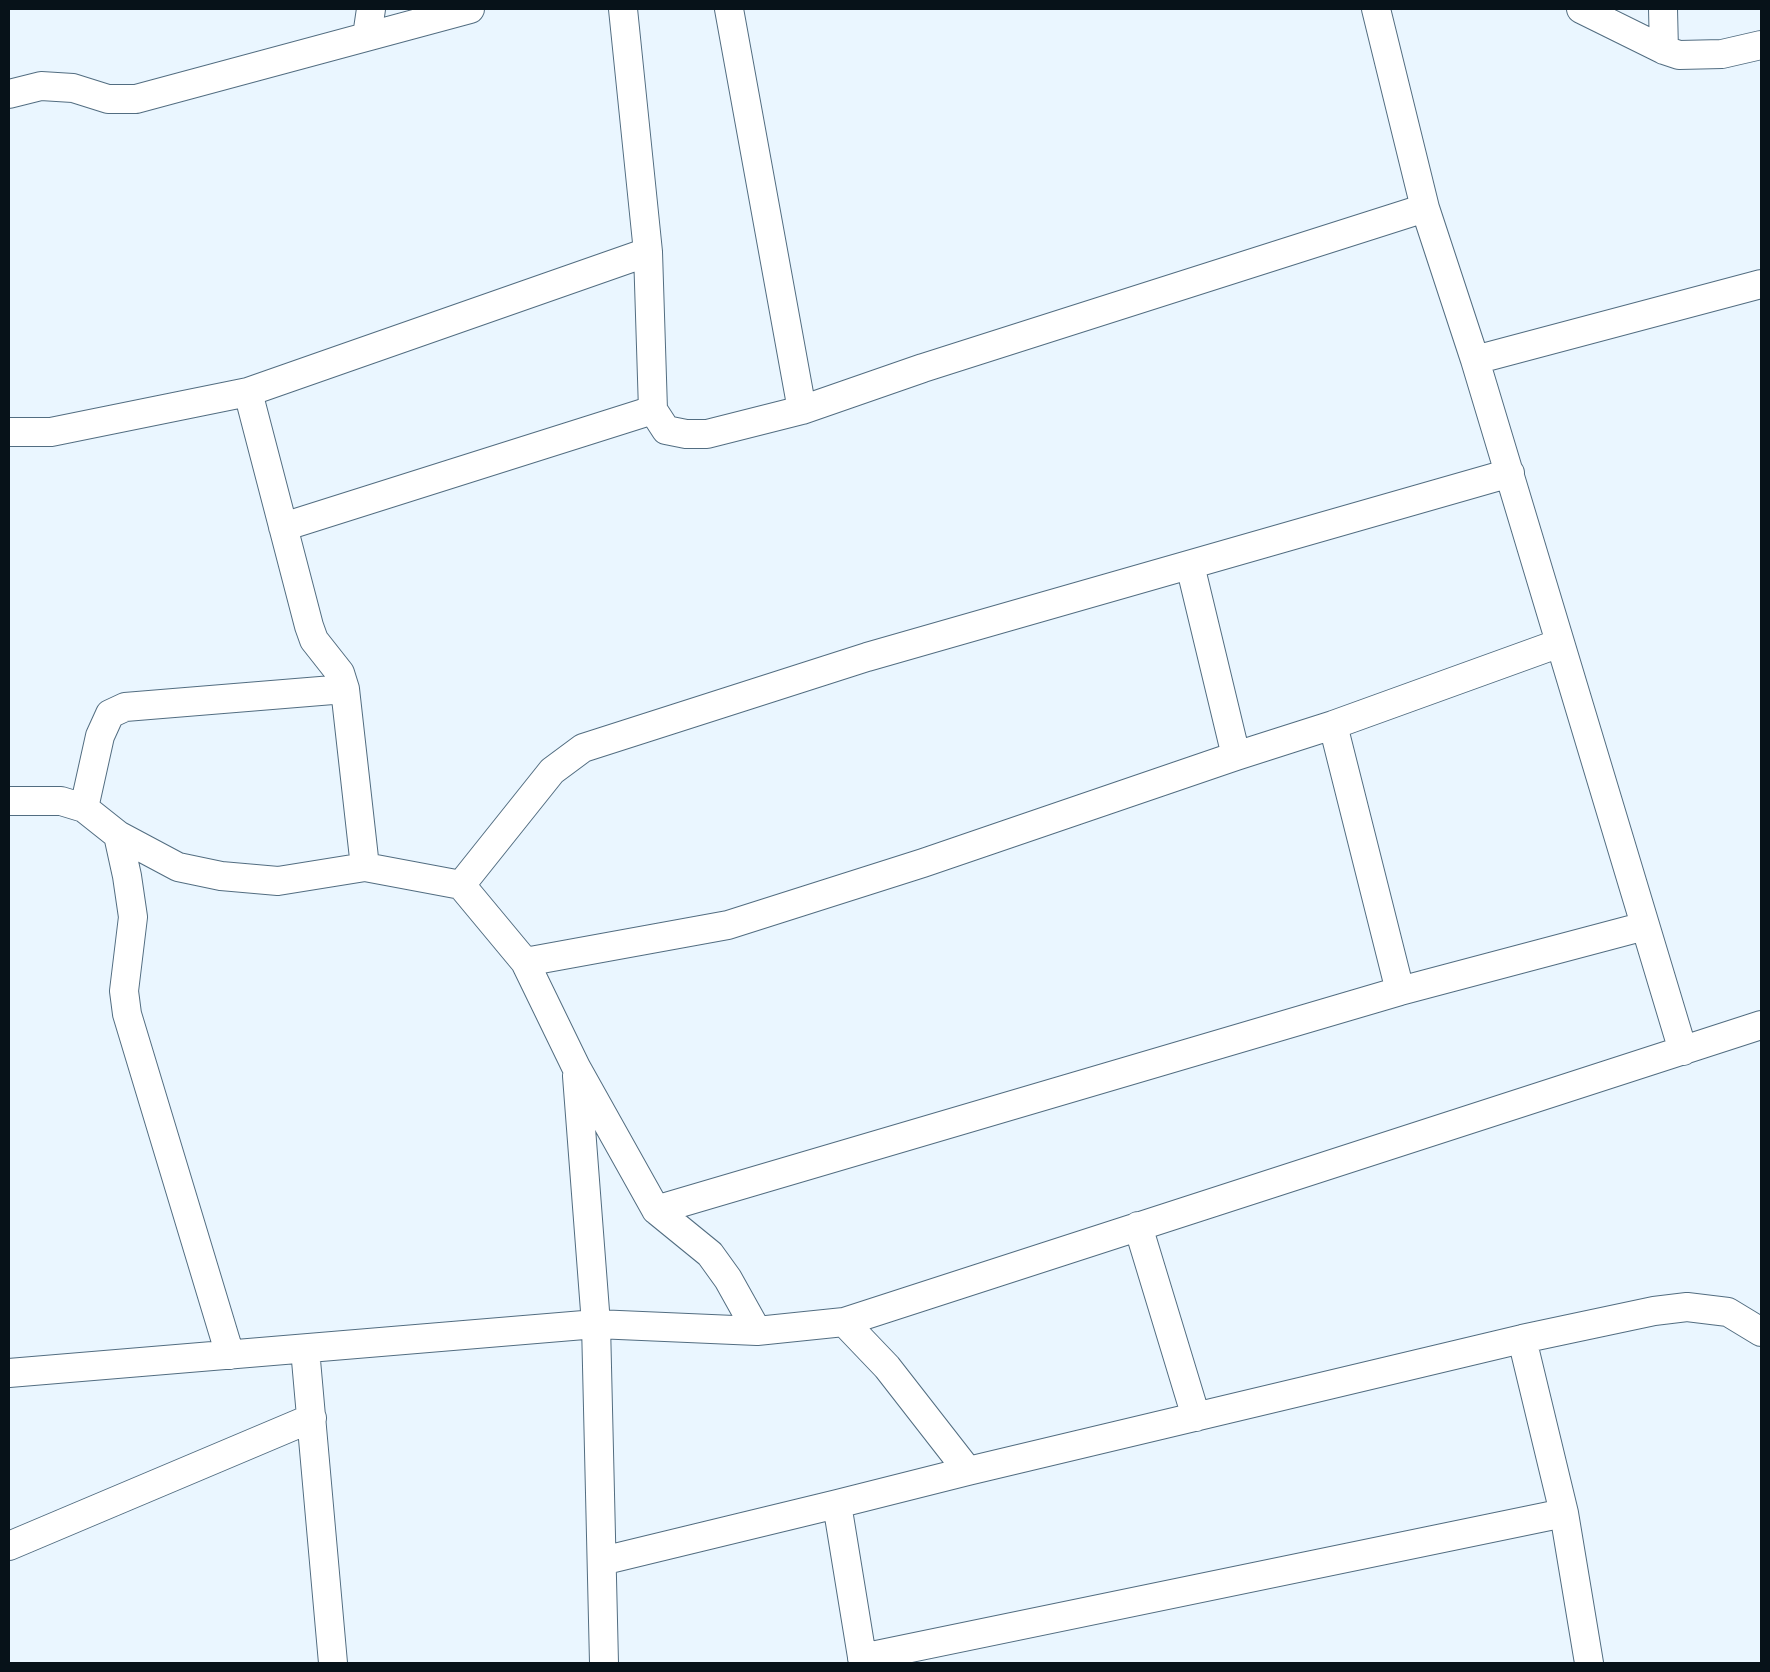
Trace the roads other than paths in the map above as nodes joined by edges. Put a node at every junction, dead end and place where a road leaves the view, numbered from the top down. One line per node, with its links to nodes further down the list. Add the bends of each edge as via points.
1 (371, 9): 8 (street)
2 (470, 9): 8 (street)
3 (623, 9): 13 (street)
4 (729, 9): 18 (street)
5 (1376, 9): 12 (street)
6 (1581, 9): 10 (street)
7 (1663, 9): 10 (street)
8 (367, 36): 11 (street, via 136,99 108,99 73,88 41,86)
9 (1761, 45): 10 (street, via 1722,54 1679,55)
10 (1664, 50)
11 (9, 94)
12 (1425, 208): 15 (street); 18 (street)
13 (648, 252): 16 (street); 17 (street)
14 (1761, 284): 15 (street)
15 (1475, 360): 20 (street)
16 (248, 392): 19 (street, via 51,432); 21 (street)
17 (653, 410): 18 (street, via 666,430 707,434); 21 (street)
18 (802, 410)
19 (9, 432)
20 (1510, 473): 22 (street); 23 (street)
21 (283, 527): 24 (street, via 311,633 340,673)
22 (1190, 565): 26 (street); 31 (street, via 867,657 583,748 552,771)
23 (1560, 643): 25 (street); 32 (street)
24 (345, 689): 28 (street, via 125,707 110,714 100,736); 30 (street)
25 (1334, 725): 26 (street); 34 (street)
26 (1236, 756): 33 (street, via 923,863 728,925)
27 (9, 801): 28 (street, via 61,802)
28 (84, 808): 29 (street)
29 (118, 835): 30 (street, via 178,867 221,876 278,882); 46 (street, via 133,916 124,991 127,1014)
30 (366, 867): 31 (street)
31 (461, 885): 33 (street)
32 (1645, 926): 34 (street); 36 (street)
33 (525, 962): 37 (street)
34 (1400, 991): 38 (street)
35 (1761, 1025): 36 (street)
36 (1683, 1051): 39 (street)
37 (576, 1067): 38 (street); 41 (street)
38 (656, 1210): 42 (street, via 710,1254 728,1279)
39 (1138, 1226): 40 (street); 49 (street)
40 (844, 1322): 42 (street); 50 (street, via 887,1367)
41 (596, 1324): 42 (street); 45 (street); 54 (street)
42 (756, 1331)
43 (1761, 1332): 44 (street, via 1728,1312 1687,1307)
44 (1522, 1339): 49 (street); 52 (street)
45 (305, 1349): 46 (street); 48 (street)
46 (230, 1354): 47 (street)
47 (9, 1373)
48 (312, 1418): 53 (street); 56 (street)
49 (1196, 1418): 50 (street)
50 (968, 1470): 51 (street)
51 (837, 1504): 54 (street); 55 (street)
52 (1564, 1513): 55 (street); 58 (street)
53 (9, 1546)
54 (602, 1561): 57 (street)
55 (863, 1660)
56 (333, 1663)
57 (604, 1663)
58 (1589, 1663)

